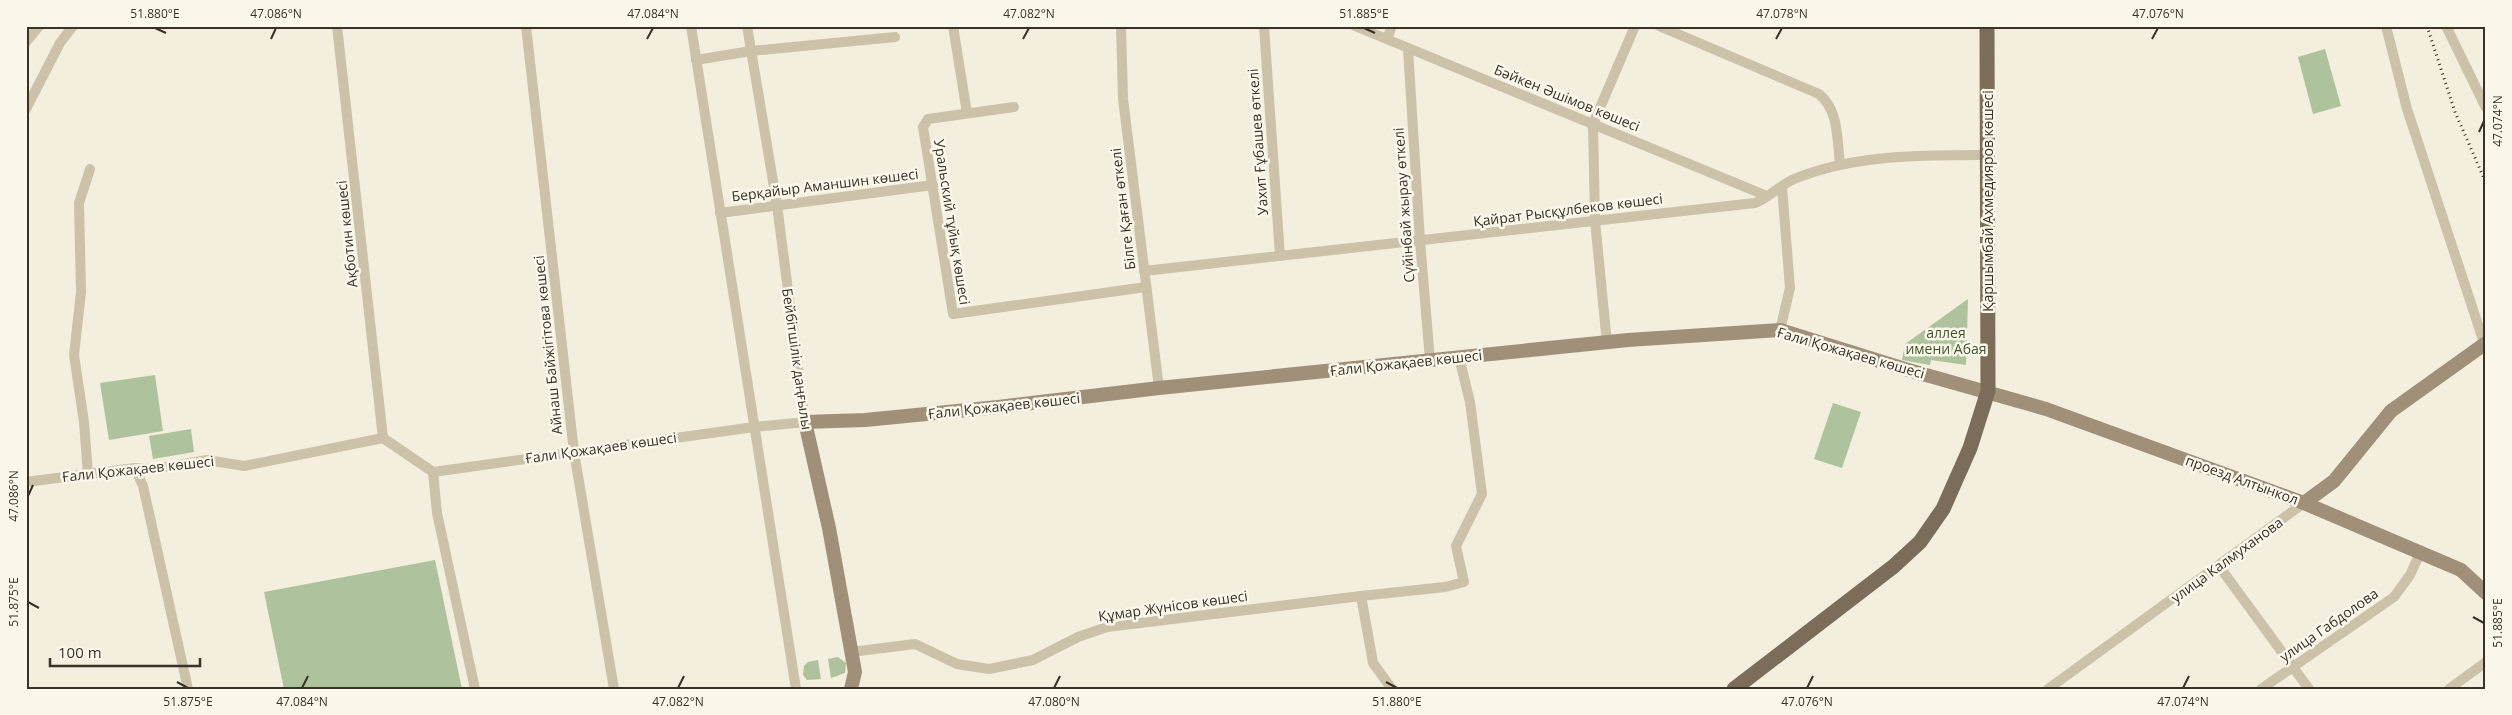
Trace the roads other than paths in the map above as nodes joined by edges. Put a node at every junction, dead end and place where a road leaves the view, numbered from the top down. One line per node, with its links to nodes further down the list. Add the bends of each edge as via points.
1 (39, 26): 19 (street)
2 (72, 26): 25 (street)
3 (337, 26): 50 (street, Ақботин көшесі)
4 (526, 26): 51 (street, Айнаш Байжігітова көшесі)
5 (691, 26): 22 (street)
6 (747, 26): 21 (street, Бейбітшілік даңғылы)
7 (953, 26): 26 (street)
8 (1121, 26): 39 (street, Білге Қаған өткелі, via 1123,99)
9 (1264, 26): 38 (street, Уахит Ғұбашев өткелі)
10 (1356, 26): 18 (street, Бәйкен Әшімов көшесі)
11 (1392, 26): 18 (street)
12 (1635, 26): 27 (street)
13 (1659, 26): 29 (street, via 1827,100 1832,109)
14 (1987, 26): 28 (main road, Қаршымбай Ахмедияров көшесі)
15 (2386, 26): 43 (street, via 2407,109)
16 (2446, 26): 24 (street)
17 (895, 37): 21 (street)
18 (1386, 39): 20 (street, Бәйкен Әшімов көшесі)
19 (26, 42)
20 (1408, 48): 27 (street, Бәйкен Әшімов көшесі); 37 (street, Сүйінбай жырау өткелі)
21 (751, 51): 22 (street); 34 (street, Бейбітшілік даңғылы)
22 (696, 60): 35 (street)
23 (1014, 106): 26 (street, Уральский тұйық көшесі)
24 (2486, 108)
25 (26, 109)
26 (967, 113): 31 (street, Уральский тұйық көшесі, via 924,123)
27 (1593, 124): 33 (street, Бәйкен Әшімов көшесі); 36 (street)
28 (1987, 155): 29 (street, Қайрат Рысқұлбеков көшесі, via 1918,155); 47 (main road, Қаршымбай Ахмедияров көшесі)
29 (1840, 164): 32 (street, Қайрат Рысқұлбеков көшесі, via 1795,178)
30 (90, 169): 54 (street, via 79,203 81,292 74,355)
31 (933, 185): 34 (street, Берқайыр Аманшин көшесі); 40 (street, Уральский тұйық көшесі, via 953,314)
32 (1782, 187): 33 (street, Қайрат Рысқұлбеков көшесі); 41 (street, via 1790,288)
33 (1767, 196): 36 (street, Қайрат Рысқұлбеков көшесі, via 1755,203)
34 (777, 205): 35 (street, Берқайыр Аманшин көшесі); 48 (street, Бейбітшілік даңғылы)
35 (720, 213): 49 (street)
36 (1595, 221): 37 (street, Қайрат Рысқұлбеков көшесі); 42 (street)
37 (1420, 241): 38 (street, Қайрат Рысқұлбеков көшесі); 45 (street, Сүйінбай жырау өткелі)
38 (1280, 256): 39 (street, Қайрат Рысқұлбеков көшесі)
39 (1144, 270): 40 (street, Білге Қаған өткелі)
40 (1146, 287): 46 (street, Білге Қаған өткелі)
41 (1780, 330): 42 (street, Ғали Қожақаев көшесі); 47 (street, Ғали Қожақаев көшесі)
42 (1607, 343): 44 (street, Ғали Қожақаев көшесі)
43 (2485, 343): 56 (street, улица Калмуханова, via 2391,411 2334,481)
44 (1459, 357): 45 (street, Ғали Қожақаев көшесі); 60 (street, Құмар Жүнісов көшесі, via 1470,402 1482,494 1456,546 1464,582)
45 (1430, 360): 46 (street, Ғали Қожақаев көшесі)
46 (1159, 388): 48 (street, Ғали Қожақаев көшесі, via 865,420)
47 (1988, 392): 56 (street, проезд Алтынкол, via 2046,409); 70 (main road, Қаршымбай Ахмедияров көшесі, via 1970,448 1943,509 1920,542 1894,566)
48 (805, 422): 49 (street, Ғали Қожақаев көшесі); 61 (street, Бейбітшілік даңғылы, via 829,528)
49 (754, 427): 51 (street, Ғали Қожақаев көшесі); 67 (street)
50 (383, 438): 52 (street, Ғали Қожақаев көшесі, via 244,466 207,460 154,470); 53 (street)
51 (574, 452): 53 (street, Ғали Қожақаев көшесі); 66 (street, Айнаш Байжігітова көшесі)
52 (135, 468): 54 (street, Ғали Қожақаев көшесі); 64 (street, via 142,486)
53 (433, 472): 65 (street, via 437,513)
54 (88, 474): 55 (street, Ғали Қожақаев көшесі)
55 (26, 482)
56 (2304, 503): 57 (street, проезд Алтынкол); 58 (street, улица Калмуханова)
57 (2421, 551): 59 (street, проезд Алтынкол, via 2461,570); 63 (street, улица Габдолова, via 2410,575 2394,597)
58 (2219, 566): 63 (street); 71 (street, улица Калмуханова)
59 (2486, 592)
60 (1361, 596): 61 (street, Құмар Жүнісов көшесі, via 1107,627 1078,637 1033,660 989,669 957,664 915,644); 69 (street, via 1373,663)
61 (851, 652): 68 (street, Бейбітшілік даңғылы, via 856,672)
62 (2486, 662): 74 (street)
63 (2292, 667): 72 (street, улица Габдолова); 73 (street)
64 (188, 689)
65 (475, 689)
66 (614, 689)
67 (796, 689)
68 (851, 689)
69 (1392, 689)
70 (1734, 689)
71 (2048, 689)
72 (2261, 689)
73 (2309, 689)
74 (2449, 689)

